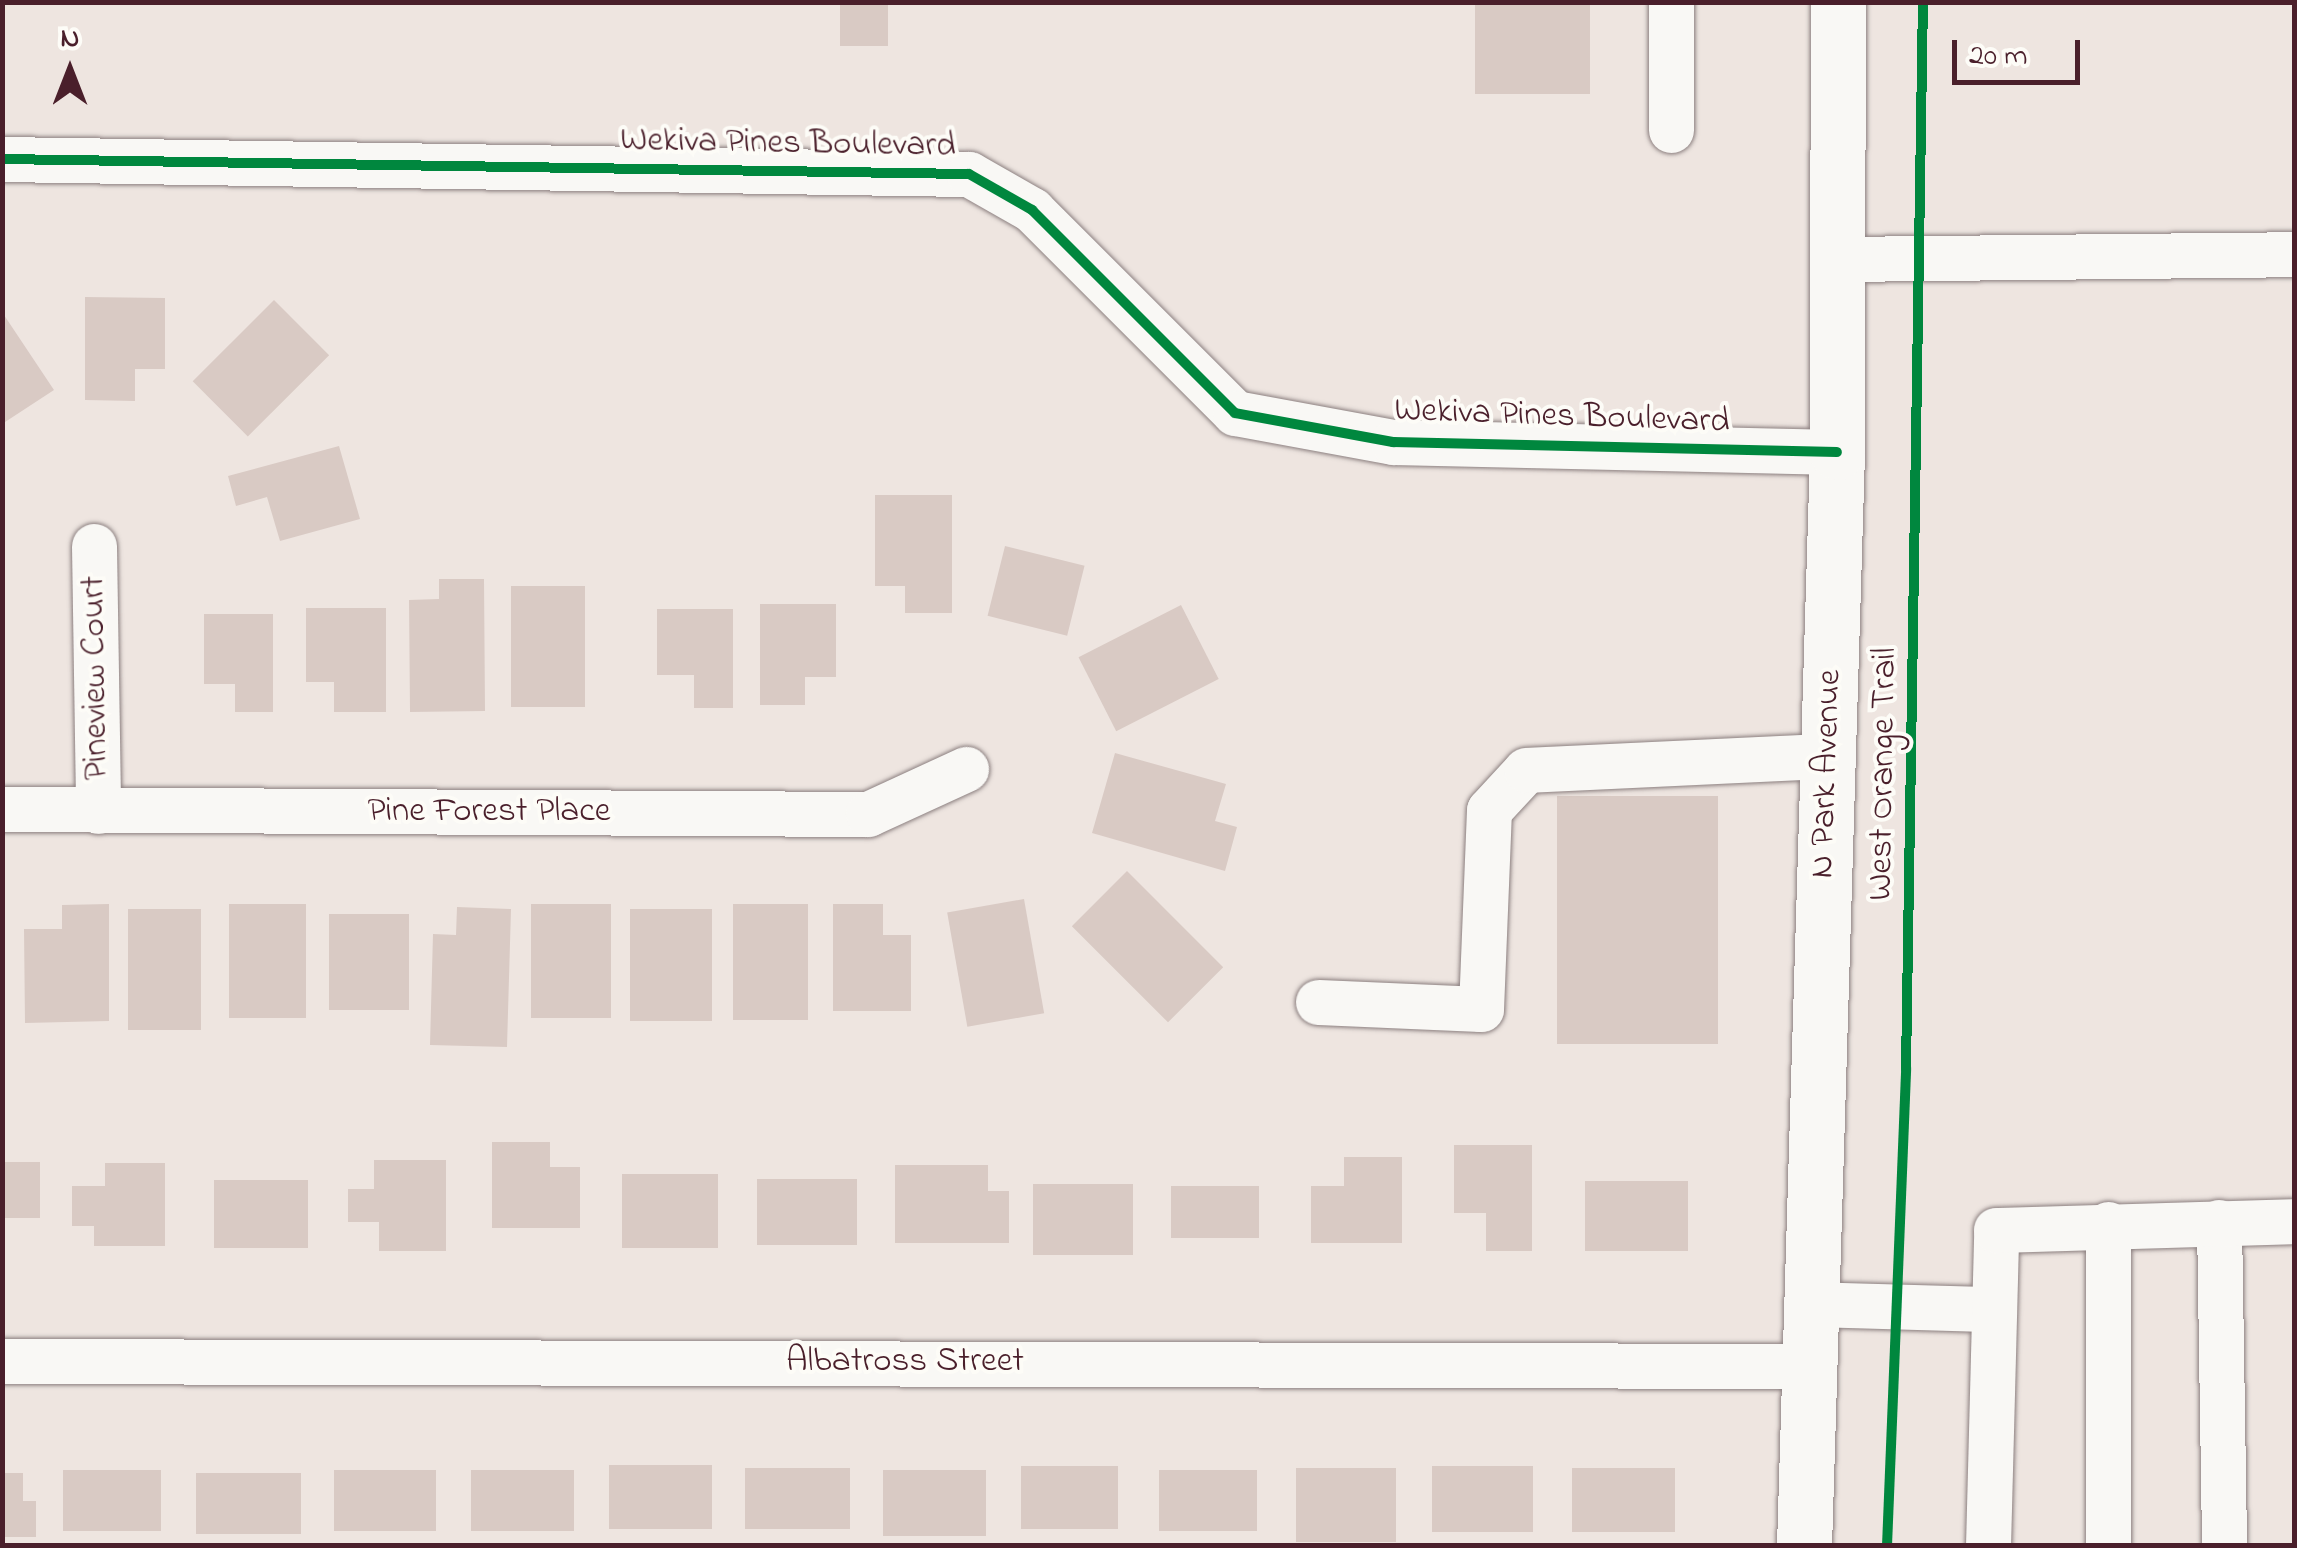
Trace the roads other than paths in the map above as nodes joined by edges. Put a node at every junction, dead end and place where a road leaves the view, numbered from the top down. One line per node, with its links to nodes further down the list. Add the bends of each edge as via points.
1 (1672, 2): 3 (street)
2 (1838, 2): 6 (main road, N Park Avenue)
3 (1671, 130)
4 (2, 160): 7 (street, Wekiva Pines Boulevard, via 969,174 1032,210 1235,413 1392,442)
5 (2294, 254): 6 (street)
6 (1837, 260): 7 (main road, N Park Avenue)
7 (1836, 452): 9 (main road, N Park Avenue)
8 (94, 546): 12 (street, Pineview Court)
9 (1827, 756): 13 (street, via 1526,770 1489,810 1481,1009); 17 (main road, N Park Avenue)
10 (966, 769): 12 (street, Pine Forest Place, via 868,814)
11 (2, 810): 12 (street, Pine Forest Place)
12 (98, 811)
13 (1318, 1002)
14 (2218, 1222): 15 (street); 16 (street); 24 (street)
15 (2294, 1222)
16 (2108, 1224): 18 (street, via 1996,1230); 23 (street)
17 (1810, 1304): 18 (street); 20 (main road, N Park Avenue)
18 (1990, 1310): 22 (street)
19 (2, 1361): 20 (street, Albatross Street)
20 (1808, 1366): 21 (main road, N Park Avenue)
21 (1804, 1546)
22 (1988, 1546)
23 (2108, 1546)
24 (2224, 1546)

